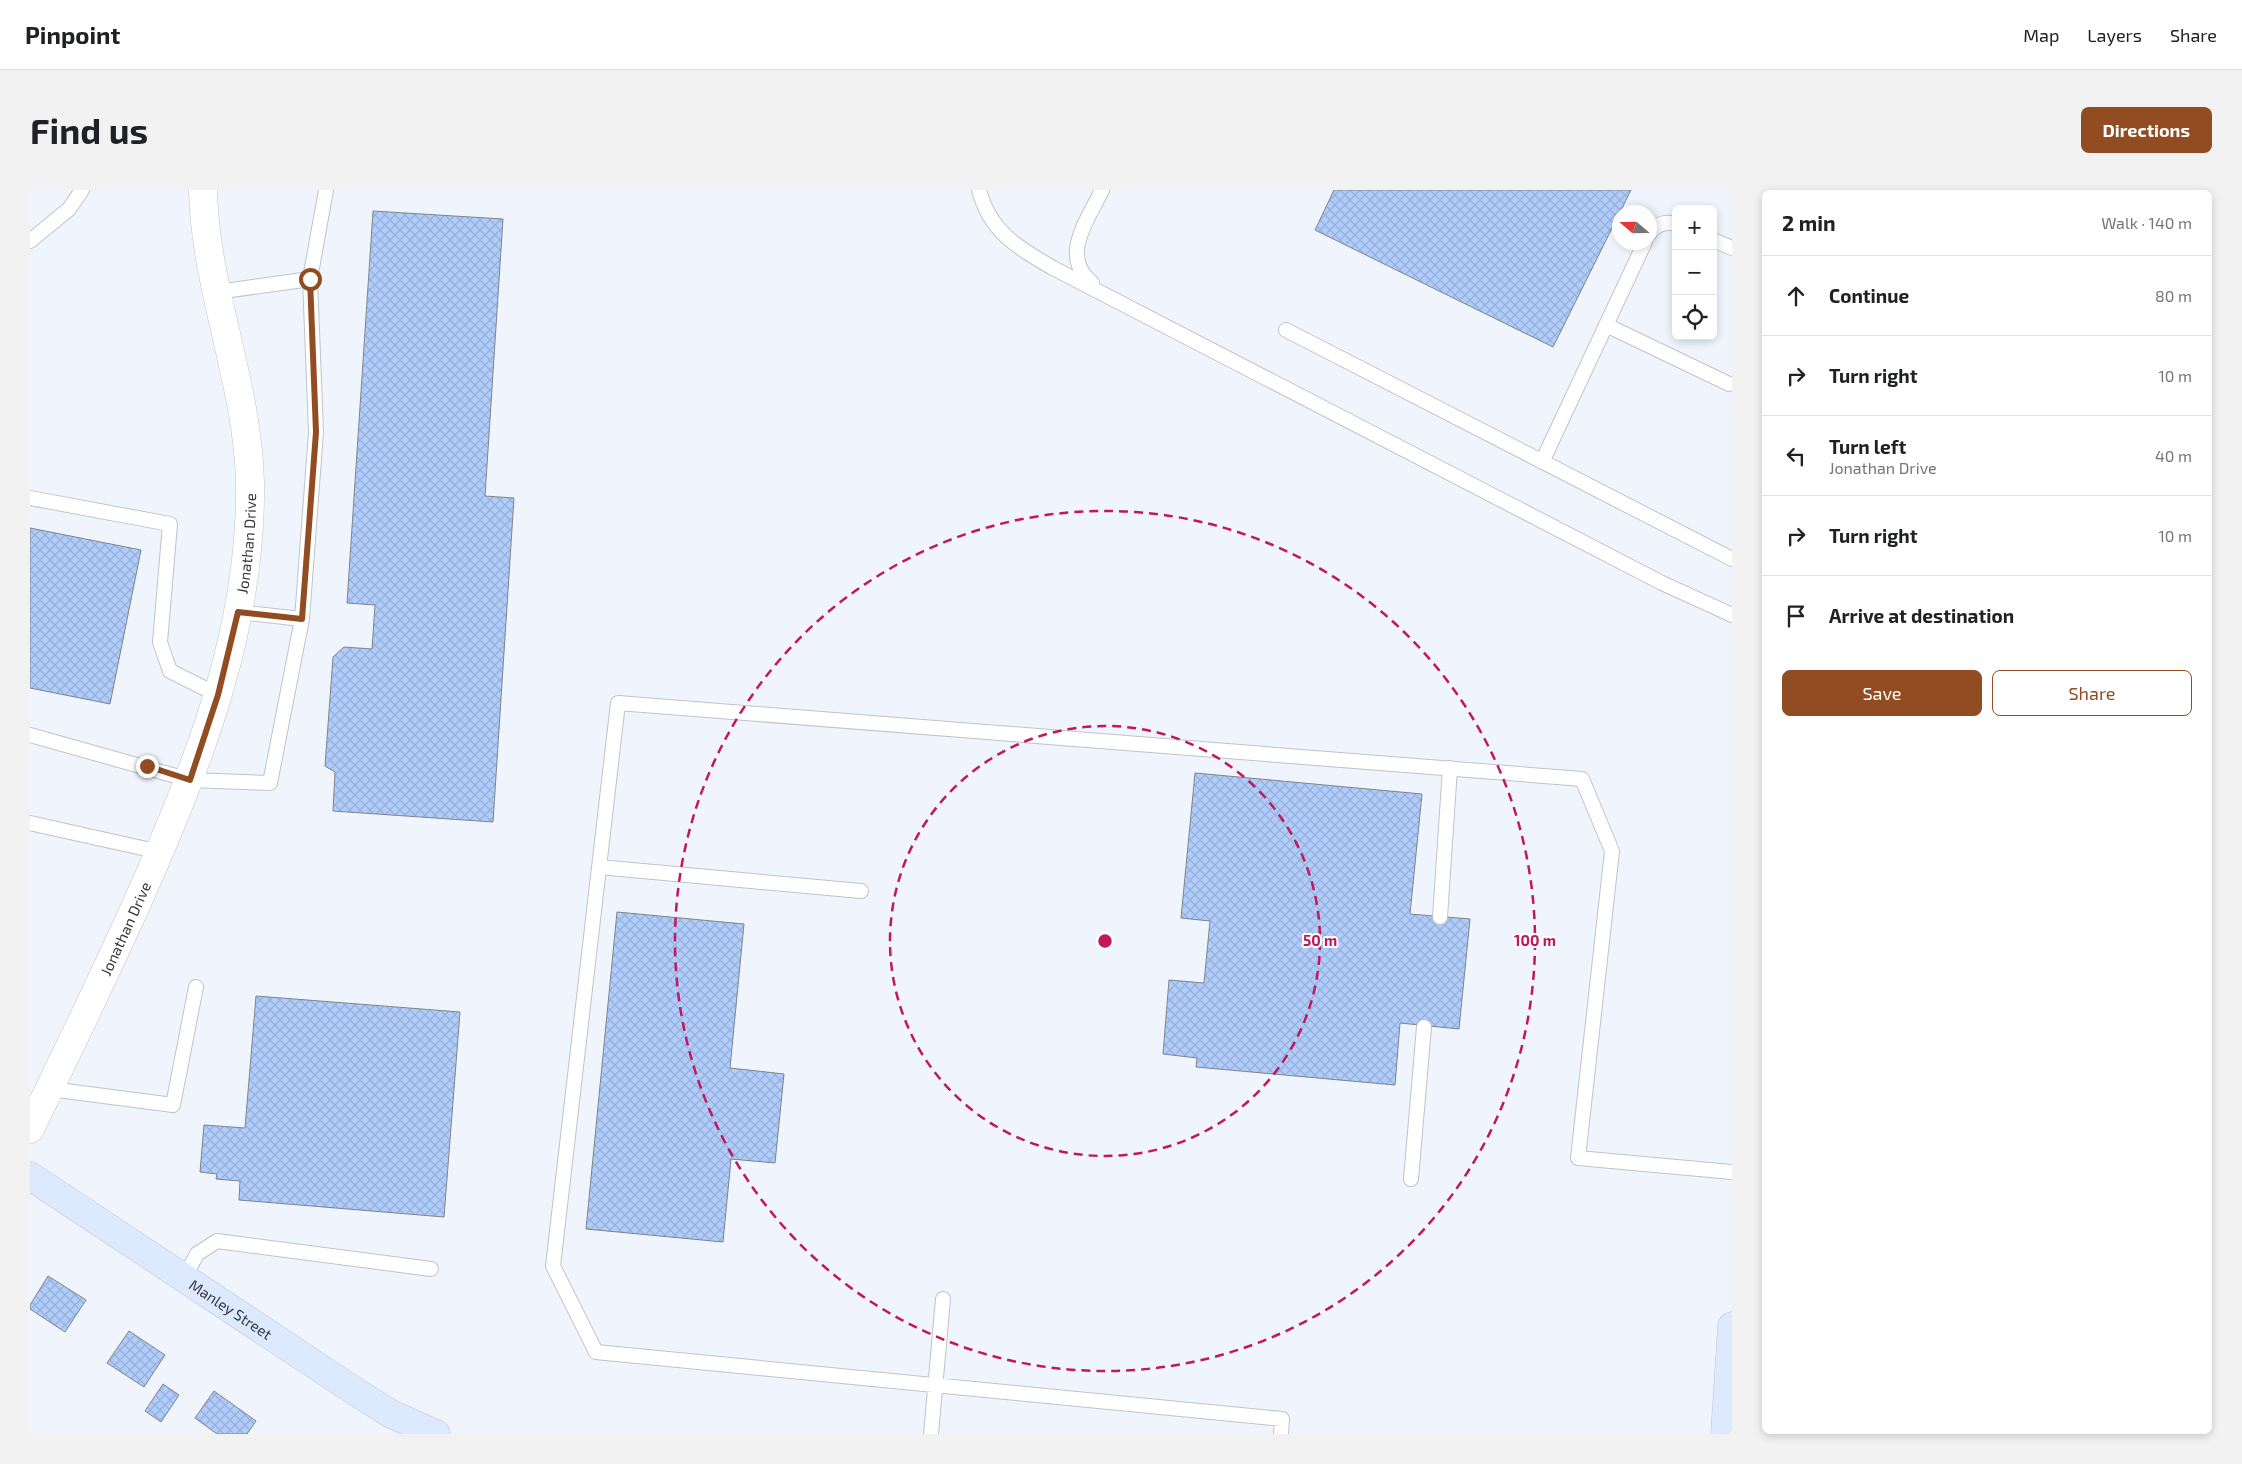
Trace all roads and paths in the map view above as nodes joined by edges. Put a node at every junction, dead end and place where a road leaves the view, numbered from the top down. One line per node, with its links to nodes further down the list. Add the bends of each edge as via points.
1 (82, 190): 8 (lane, via 69,209)
2 (203, 190): 13 (street, Jonathan Drive, via 206,233)
3 (326, 190): 12 (lane)
4 (979, 190): 14 (lane, via 993,225 1018,247)
5 (1102, 190): 14 (lane, via 1076,242 1075,256 1083,274)
6 (1672, 224): 7 (lane)
7 (1657, 226)
8 (30, 242)
9 (1717, 242): 10 (lane)
10 (1732, 248)
11 (1641, 250): 15 (lane)
12 (310, 279): 13 (lane); 23 (lane, via 316,432)
13 (217, 292): 21 (street, Jonathan Drive, via 242,401 250,481 248,549)
14 (1104, 293): 22 (lane, via 1662,583)
15 (1606, 325): 17 (lane); 18 (lane)
16 (1286, 330): 18 (lane)
17 (1728, 384)
18 (1542, 462): 20 (lane)
19 (30, 498): 24 (lane, via 170,524 160,642 170,671)
20 (1732, 559)
21 (238, 612): 23 (lane); 24 (street, Jonathan Drive)
22 (1732, 615)
23 (302, 619): 27 (lane, via 270,783)
24 (218, 695): 27 (street, Jonathan Drive)
25 (30, 735): 27 (lane)
26 (1450, 768): 30 (lane, via 618,702); 32 (lane); 37 (lane, via 1582,779 1612,851 1578,1158)
27 (190, 780): 29 (street, Jonathan Drive)
28 (30, 823): 29 (lane)
29 (160, 852): 35 (street, Jonathan Drive)
30 (599, 867): 31 (lane); 45 (lane, via 553,1266 596,1352)
31 (861, 891)
32 (1440, 916)
33 (196, 987): 35 (lane, via 173,1105)
34 (1424, 1027): 39 (lane)
35 (50, 1089): 36 (street, Jonathan Drive)
36 (30, 1129)
37 (1732, 1172)
38 (30, 1176): 41 (main road, Manley Street)
39 (1411, 1179)
40 (431, 1269): 41 (lane, via 217,1240 197,1254)
41 (184, 1278): 46 (main road, Manley Street, via 391,1414)
42 (943, 1299): 45 (lane)
43 (1732, 1326): 44 (main road)
44 (1731, 1357): 49 (main road)
45 (935, 1385): 47 (lane); 48 (lane, via 1282,1419)
46 (436, 1434)
47 (931, 1434)
48 (1281, 1434)
49 (1725, 1434)

